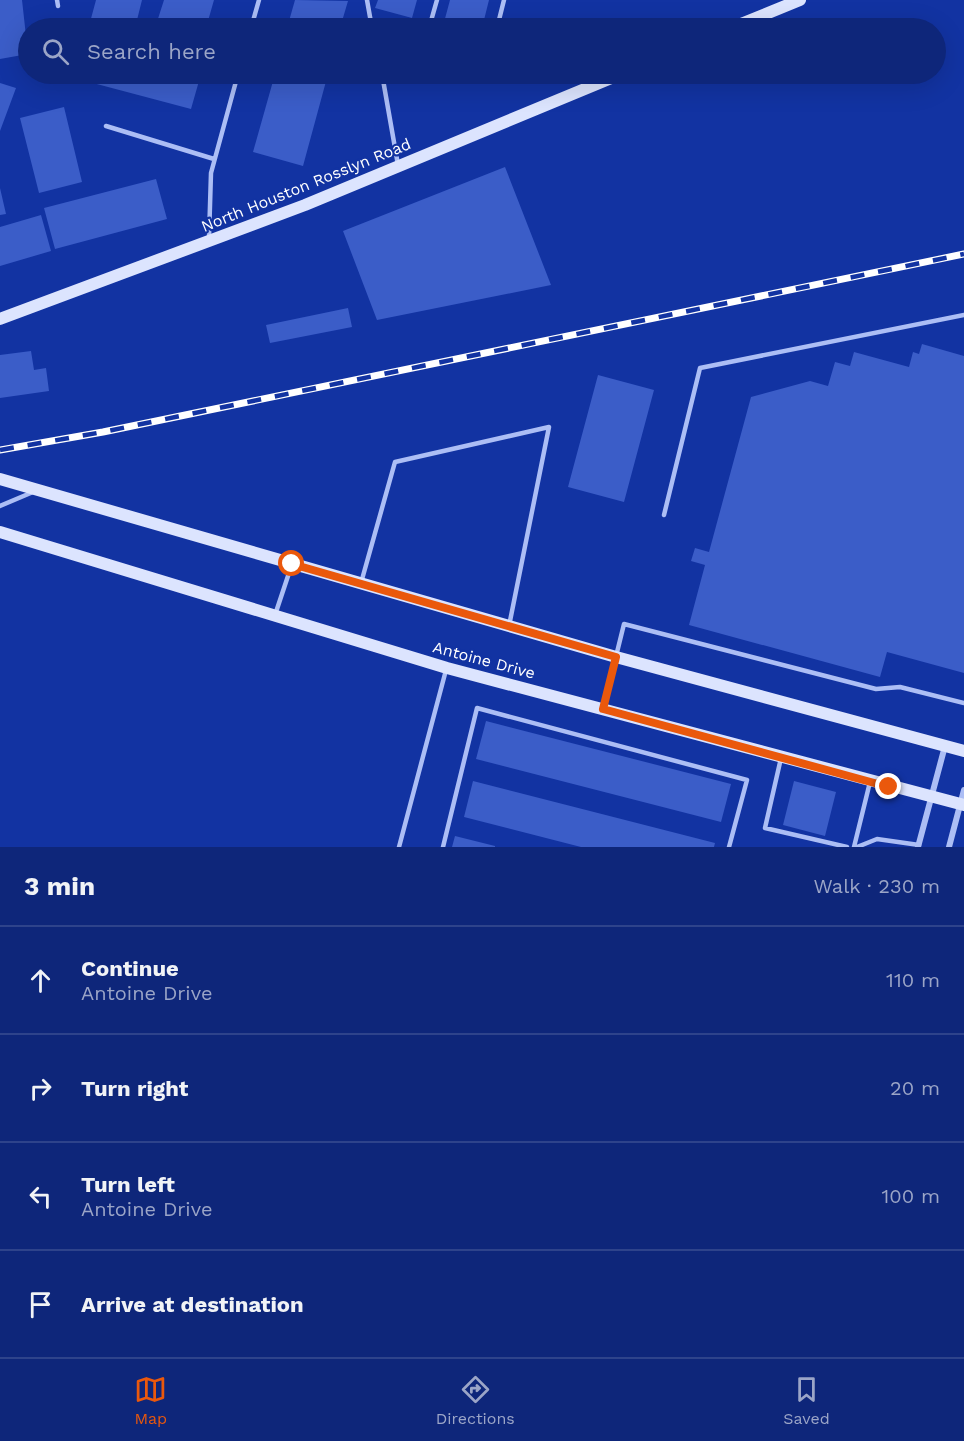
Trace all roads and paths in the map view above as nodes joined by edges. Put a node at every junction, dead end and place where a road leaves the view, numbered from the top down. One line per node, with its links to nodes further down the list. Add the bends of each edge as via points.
1 (259, 0): 6 (lane)
2 (368, 0): 7 (lane)
3 (437, 0): 8 (lane)
4 (504, 0): 9 (lane)
5 (800, 0): 10 (main road)
6 (254, 18)
7 (371, 18)
8 (432, 18)
9 (500, 18)
10 (756, 18)
11 (235, 84): 15 (lane)
12 (384, 84): 16 (lane)
13 (596, 84): 16 (main road, North Houston Rosslyn Road)
14 (106, 126): 15 (lane)
15 (214, 159): 17 (lane)
16 (398, 165): 17 (main road, North Houston Rosslyn Road)
17 (209, 243): 19 (main road, North Houston Rosslyn Road)
18 (964, 315): 23 (lane, via 700,368)
19 (0, 319)
20 (0, 479): 21 (main road)
21 (39, 490): 22 (lane); 25 (main road)
22 (0, 506)
23 (664, 515)
24 (0, 532): 27 (main road, Antoine Drive)
25 (292, 564): 26 (main road); 27 (lane)
26 (361, 584): 28 (main road); 28 (lane, via 395,462 549,427)
27 (275, 615): 30 (main road, Antoine Drive)
28 (509, 626): 29 (main road)
29 (616, 657): 31 (lane, via 624,624 876,689 900,687); 32 (lane); 33 (main road)
30 (447, 668): 32 (main road, Antoine Drive); 41 (lane)
31 (964, 703)
32 (603, 709): 35 (main road, Antoine Drive)
33 (945, 745): 34 (main road); 38 (street)
34 (964, 751)
35 (781, 758): 36 (main road, Antoine Drive); 44 (lane, via 765,828)
36 (870, 782): 38 (main road, Antoine Drive); 45 (lane)
37 (964, 789): 39 (street)
38 (931, 798): 39 (main road, Antoine Drive); 40 (street)
39 (962, 805): 46 (street)
40 (918, 846): 45 (lane, via 877,839)
41 (399, 847)
42 (443, 847): 43 (lane, via 477,708 747,780)
43 (729, 847)
44 (847, 847)
45 (855, 847)
46 (949, 847)

